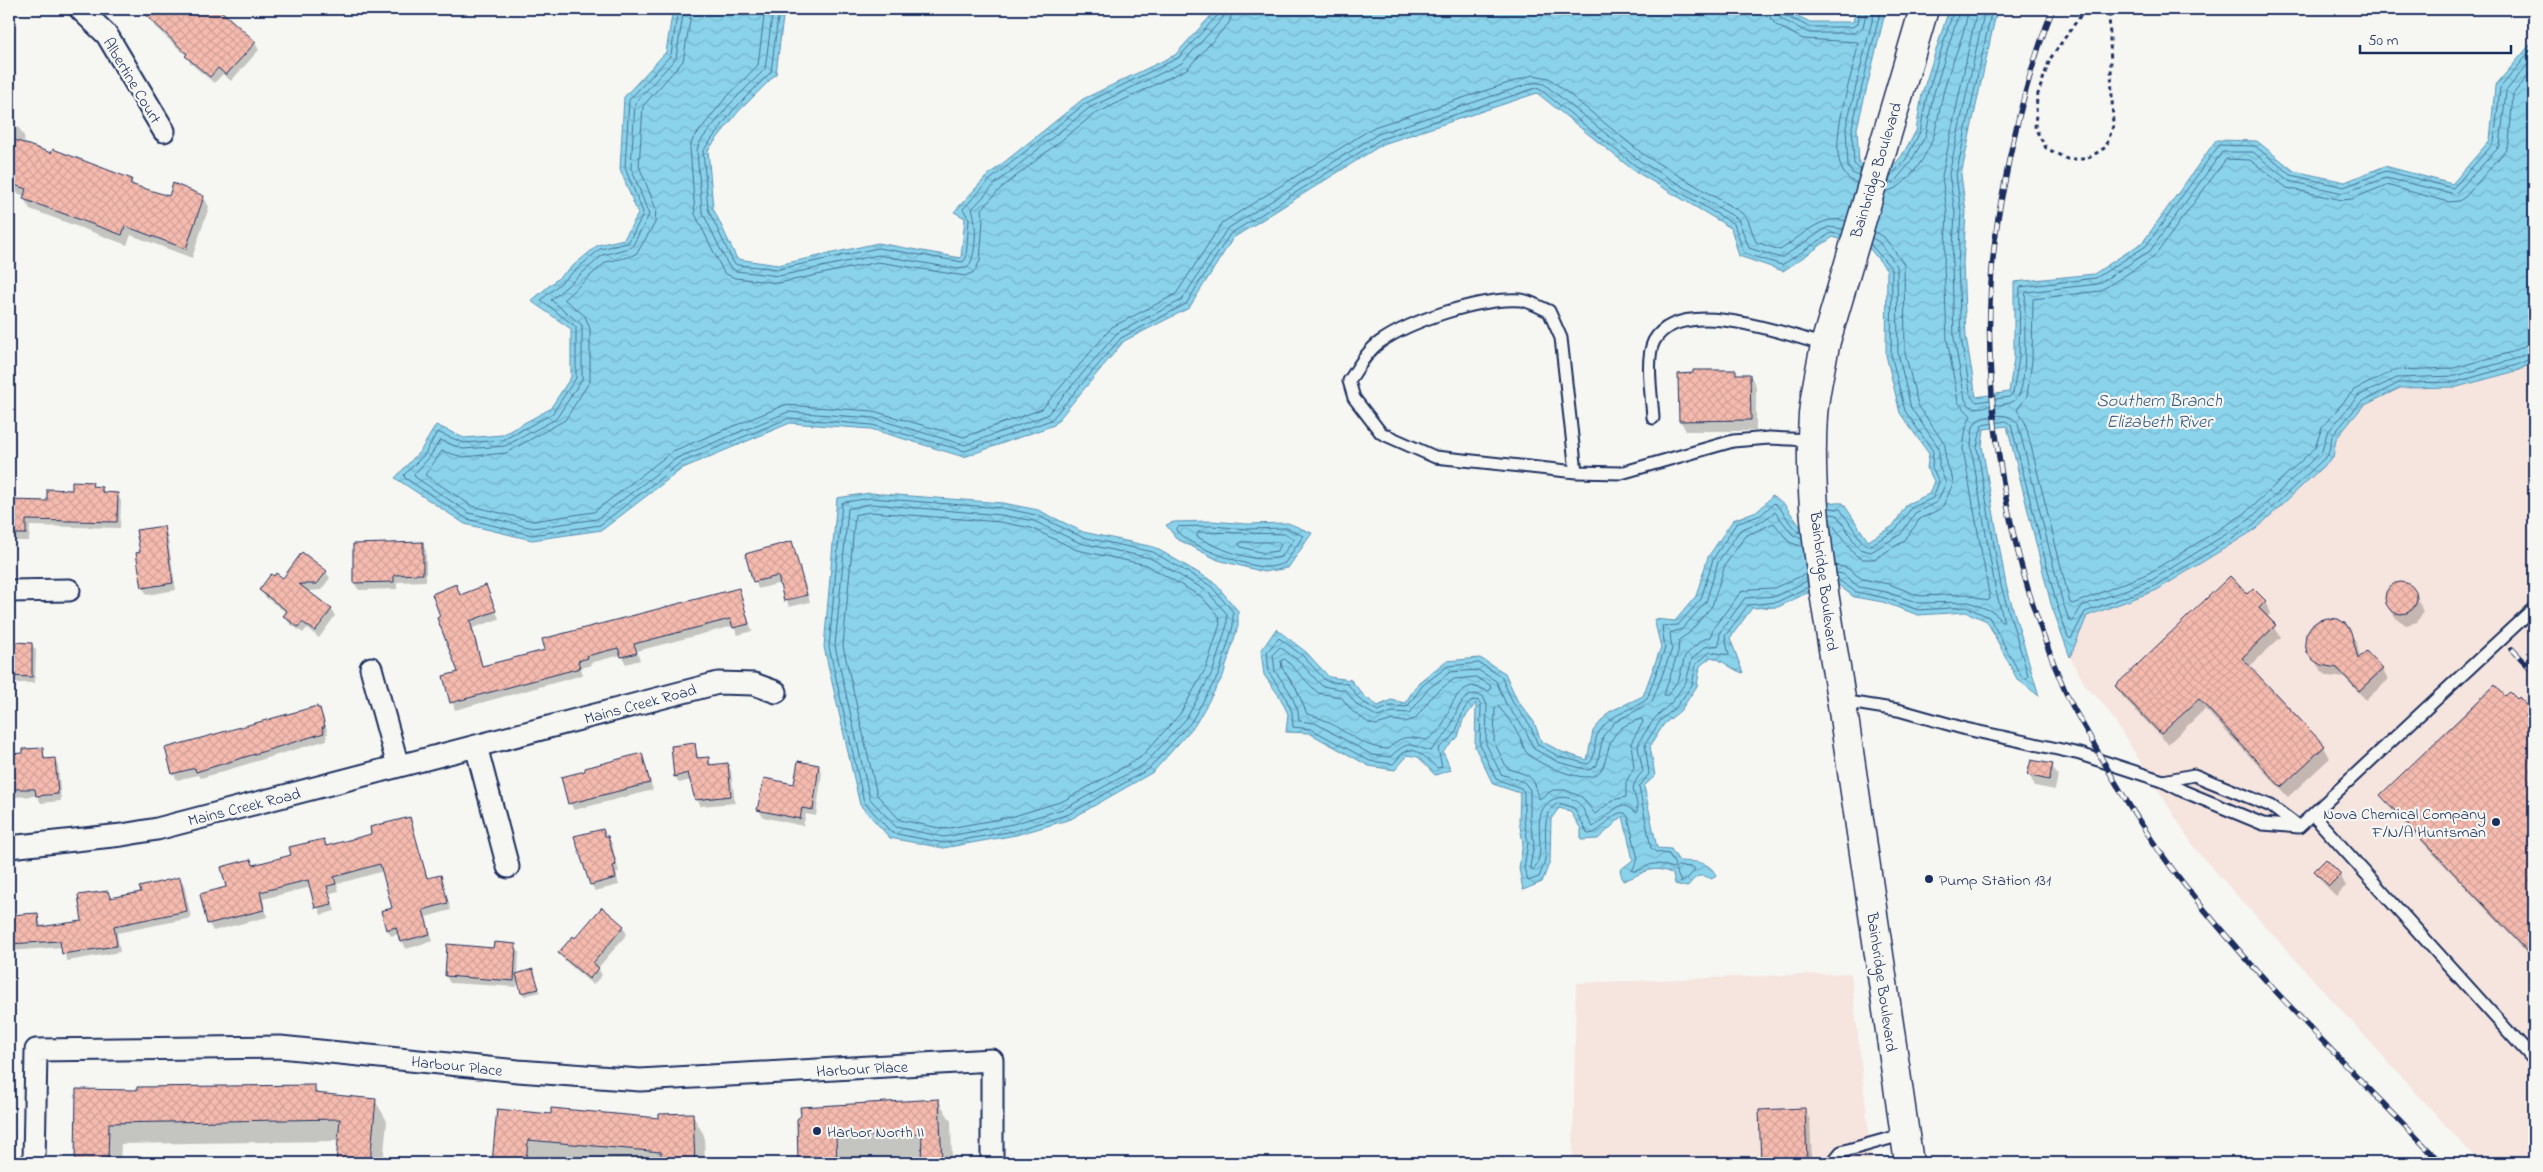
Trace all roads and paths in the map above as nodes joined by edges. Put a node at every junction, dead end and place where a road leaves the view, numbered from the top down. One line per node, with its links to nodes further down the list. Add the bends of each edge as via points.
1 (80, 9): 5 (street, Albertine Court, via 107,34)
2 (1924, 9): 6 (main road, Bainbridge Boulevard)
3 (2085, 9): 4 (path, via 2050,60 2037,97 2036,128 2046,148 2067,159 2087,159 2106,147 2112,126)
4 (2109, 9)
5 (164, 131)
6 (1825, 345): 7 (lane, via 1746,323 1714,320 1669,326 1654,341 1650,360); 8 (main road, Bainbridge Boulevard, via 1816,386)
7 (1652, 418)
8 (1812, 440): 9 (lane, via 1769,438 1733,441 1620,474); 15 (main road, Bainbridge Boulevard, via 1817,542)
9 (1576, 472): 9 (lane, via 1436,457 1381,433 1354,398 1349,381 1379,343 1412,323 1469,305 1522,300 1540,307 1549,311 1560,338)
10 (69, 590): 11 (street)
11 (9, 591)
12 (2533, 611): 19 (lane)
13 (371, 668): 17 (street)
14 (776, 692): 16 (street, Mains Creek Road, via 754,684 718,683)
15 (1842, 701): 18 (lane, via 1898,710 2080,754); 24 (main road, Bainbridge Boulevard)
16 (476, 746): 17 (street, Mains Creek Road); 22 (street)
17 (398, 766): 21 (street, Mains Creek Road, via 157,828)
18 (2163, 781): 20 (lane, via 2263,824); 20 (lane, via 2194,775 2271,806)
19 (2313, 815): 20 (lane); 23 (lane)
20 (2299, 827)
21 (9, 847)
22 (508, 867)
23 (2534, 1060)
24 (1905, 1134): 27 (lane, via 1841,1152); 28 (main road, Bainbridge Boulevard)
25 (34, 1163): 26 (street, Harbour Place, via 36,1050 280,1047 640,1080 992,1060)
26 (992, 1163)
27 (1832, 1163)
28 (1909, 1163)

